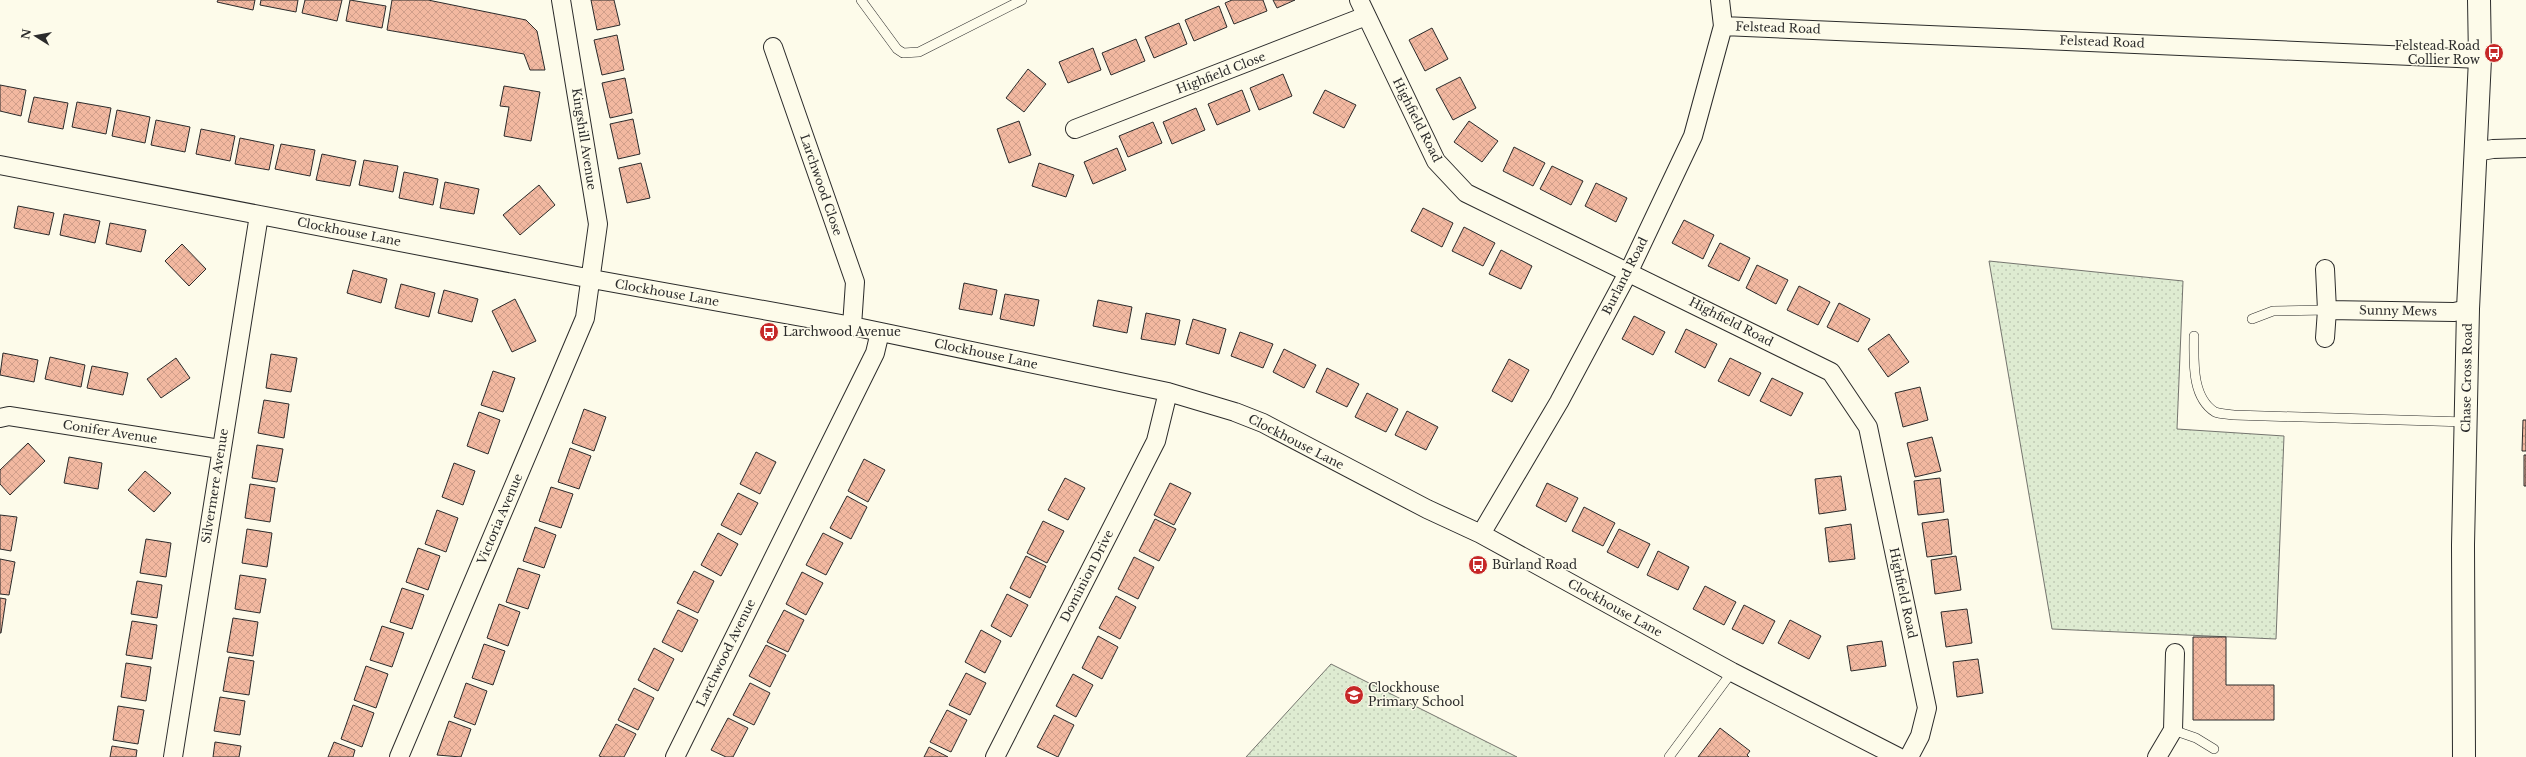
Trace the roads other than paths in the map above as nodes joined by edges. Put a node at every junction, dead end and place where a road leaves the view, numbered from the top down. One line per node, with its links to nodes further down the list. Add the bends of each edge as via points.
1 (561, 0): 17 (street, Kingshill Avenue, via 598,224 591,262)
2 (861, 0): 3 (lane, via 902,53 919,52)
3 (1022, 0)
4 (1720, 0): 7 (street, Burland Road)
5 (2479, 0): 9 (main road, Chase Cross Road)
6 (1362, 8): 10 (street, Highfield Close); 16 (street, Highfield Road, via 1436,161 1466,193)
7 (1723, 26): 9 (street, Felstead Road); 16 (street, Burland Road, via 1693,136)
8 (773, 47): 21 (street, Larchwood Close, via 855,282)
9 (2480, 59): 12 (main road, Chase Cross Road)
10 (1075, 129)
11 (2526, 148): 12 (street)
12 (2475, 152): 18 (main road, Chase Cross Road)
13 (0, 165): 14 (street, Clockhouse Lane)
14 (259, 215): 17 (street, Clockhouse Lane); 28 (street, Silvermere Avenue)
15 (2325, 269): 19 (street)
16 (1629, 271): 29 (street, Burland Road, via 1559,402); 40 (street, Highfield Road, via 1831,372 1868,428 1927,708 1920,736)
17 (592, 279): 21 (street, Clockhouse Lane); 35 (street, Victoria Avenue, via 585,318)
18 (2468, 309): 19 (street, Sunny Mews, via 2454,312); 27 (main road, Chase Cross Road)
19 (2327, 310): 20 (lane, via 2273,311); 24 (street)
20 (2252, 319)
21 (852, 326): 22 (street, Clockhouse Lane)
22 (880, 332): 25 (street, Clockhouse Lane); 36 (street, Larchwood Avenue, via 875,353)
23 (2194, 336): 27 (lane, via 2197,386 2206,403 2216,412 2234,415)
24 (2325, 338)
25 (1168, 392): 29 (street, Clockhouse Lane, via 1263,423 1427,509); 37 (street, Dominion Drive, via 1156,441)
26 (0, 418): 28 (street, Conifer Avenue, via 9,416)
27 (2467, 422): 42 (main road, Chase Cross Road, via 2463,544)
28 (220, 449): 34 (street, Silvermere Avenue)
29 (1481, 534): 31 (street, Clockhouse Lane)
30 (2175, 653): 32 (street)
31 (1732, 672): 38 (lane); 39 (street, Clockhouse Lane)
32 (2173, 730): 33 (lane); 41 (street)
33 (2214, 749)
34 (173, 757)
35 (399, 757)
36 (675, 757)
37 (995, 757)
38 (1670, 757)
39 (1898, 757)
40 (1910, 757)
41 (2157, 757)
42 (2464, 757)

